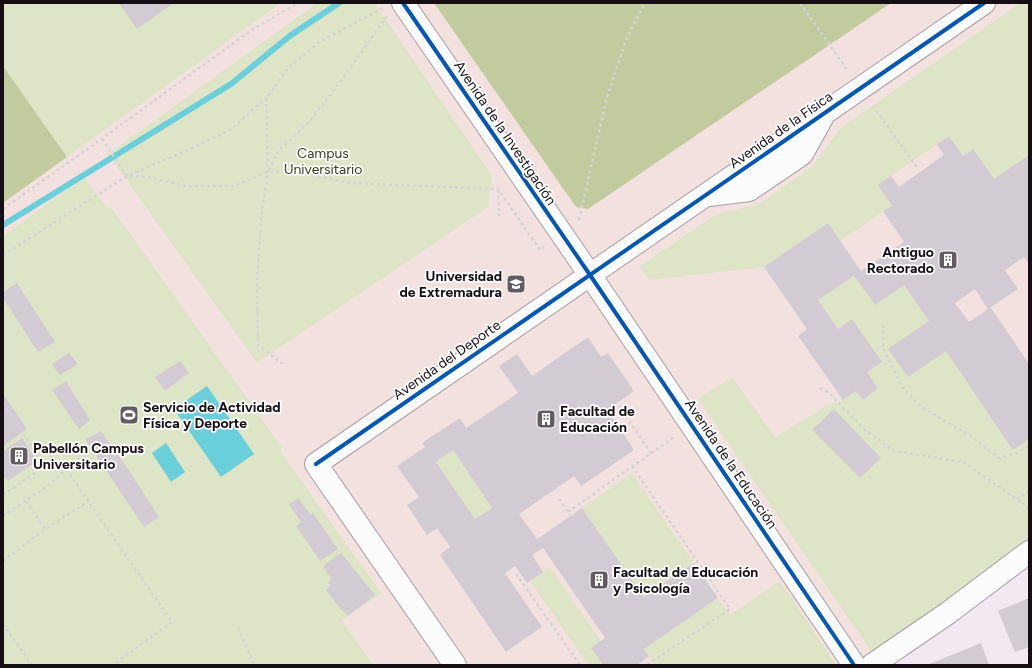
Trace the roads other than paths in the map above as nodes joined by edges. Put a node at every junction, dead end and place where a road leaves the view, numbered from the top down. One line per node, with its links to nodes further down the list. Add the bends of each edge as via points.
1 (984, 3): 3 (street, Avenida de la Física)
2 (392, 8): 3 (street, Avenida de la Investigación)
3 (590, 275): 5 (street, Avenida del Deporte, via 316,464); 6 (street, Avenida de la Educación)
4 (1029, 552): 7 (street, via 948,613)
5 (455, 665)
6 (854, 665)
7 (872, 665)

